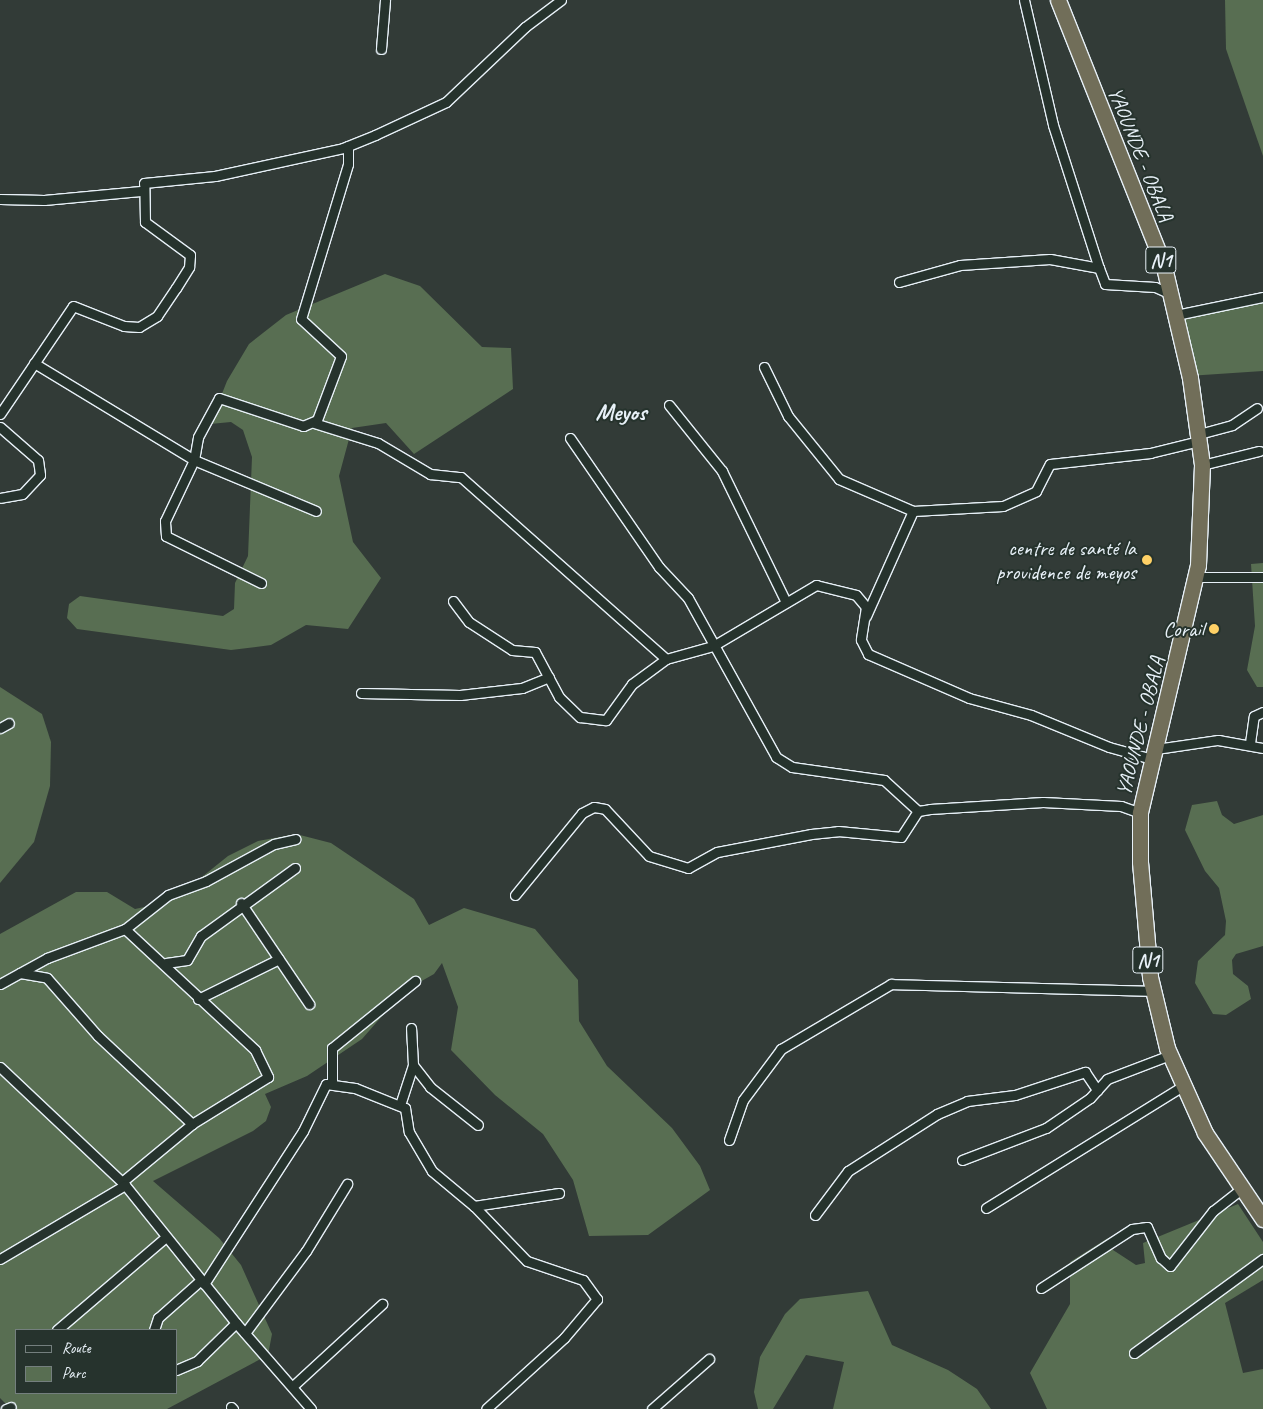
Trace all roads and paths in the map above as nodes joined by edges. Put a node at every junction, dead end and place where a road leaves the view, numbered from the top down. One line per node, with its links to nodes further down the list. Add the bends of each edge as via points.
1 (385, 0): 5 (street)
2 (561, 0): 6 (street, via 525,27 446,102)
3 (1024, 0): 9 (street, via 1054,125)
4 (1058, 0): 11 (highway, YAOUNDE - OBALA / N1)
5 (381, 49)
6 (348, 146): 7 (street, via 215,176 144,182); 19 (street, via 348,164 301,319 341,356)
7 (141, 191): 8 (street, via 44,200); 14 (street, via 145,222 190,255 189,267 176,288 157,316 139,328 73,306)
8 (0, 199)
9 (1099, 268): 10 (street, via 1050,259 960,265); 11 (street, via 1105,284 1155,287)
10 (899, 282)
11 (1172, 294): 13 (highway, YAOUNDE - OBALA / N1)
12 (1263, 297): 13 (street)
13 (1176, 315): 22 (highway, YAOUNDE - OBALA / N1)
14 (34, 363): 18 (street); 24 (street)
15 (764, 367): 28 (street, via 788,416 839,479)
16 (668, 405): 33 (street, via 722,471)
17 (1257, 408): 22 (street, via 1232,425)
18 (0, 414)
19 (314, 423): 24 (street, via 303,426 219,398 198,437); 36 (street, via 378,443 430,474 461,477)
20 (0, 427): 26 (street, via 38,460 40,475 22,494)
21 (570, 438): 35 (street, via 659,567 688,598)
22 (1199, 438): 25 (highway, YAOUNDE - OBALA / N1); 28 (street, via 1150,453 1050,464 1036,491 1003,506)
23 (1259, 451): 25 (street)
24 (194, 460): 27 (street); 31 (street, via 165,521 166,536)
25 (1202, 465): 29 (highway, YAOUNDE - OBALA / N1)
26 (0, 498)
27 (316, 511)
28 (913, 511): 34 (street)
29 (1196, 577): 30 (street); 44 (highway, YAOUNDE - OBALA / N1)
30 (1263, 577)
31 (261, 583)
32 (453, 601): 37 (street, via 469,622 512,650 536,652)
33 (786, 602): 34 (street, via 816,585 856,595 866,607); 35 (street)
34 (866, 616): 44 (street, via 861,640 868,654 969,698 1031,715 1109,747)
35 (713, 646): 36 (street); 45 (street, via 776,757 792,767 884,780)
36 (666, 659): 37 (street, via 632,684 606,720 580,717 559,697)
37 (548, 677): 38 (street, via 522,688 460,695)
38 (362, 693)
39 (1263, 712): 42 (street, via 1254,716)
40 (9, 723): 41 (street)
41 (0, 728)
42 (1250, 743): 43 (street); 44 (street, via 1218,740)
43 (1263, 748)
44 (1154, 754): 46 (highway, YAOUNDE - OBALA / N1)
45 (918, 812): 46 (street, via 1042,802 1121,806); 49 (street, via 901,837 838,831 811,834 717,852 688,868 649,856 605,809 594,807 582,813)
46 (1140, 813): 57 (highway, YAOUNDE - OBALA / N1, via 1144,941)
47 (295, 839): 51 (street, via 274,844 206,882 168,895)
48 (295, 868): 50 (street)
49 (515, 895)
50 (242, 903): 52 (street); 53 (street, via 201,936 188,960)
51 (125, 929): 53 (street); 54 (street)
52 (279, 959): 58 (street); 59 (street)
53 (166, 963): 58 (street)
54 (20, 972): 56 (street); 69 (street, via 47,978 98,1036)
55 (415, 981): 65 (street, via 332,1048)
56 (0, 984)
57 (1153, 991): 61 (highway, YAOUNDE - OBALA / N1); 71 (street, via 891,984 781,1049 743,1100)
58 (198, 999): 69 (street, via 255,1050 268,1077)
59 (309, 1004)
60 (411, 1028): 62 (street)
61 (1170, 1055): 66 (highway, YAOUNDE - OBALA / N1); 67 (street, via 1108,1079)
62 (412, 1065): 68 (street); 70 (street, via 430,1087)
63 (0, 1067): 64 (street)
64 (4, 1076): 73 (street)
65 (332, 1084): 68 (street); 84 (street, via 320,1088 303,1131)
66 (1184, 1085): 75 (highway, YAOUNDE - OBALA / N1, via 1206,1133); 78 (street)
67 (1097, 1090): 72 (street, via 1046,1128); 79 (street, via 1085,1072 1015,1095 967,1101 937,1114 848,1171)
68 (400, 1105): 77 (street, via 405,1108 409,1132 432,1171)
69 (192, 1124): 73 (street)
70 (478, 1125)
71 (729, 1140)
72 (962, 1160)
73 (124, 1184): 81 (street); 83 (street)
74 (347, 1184): 90 (street, via 306,1251)
75 (1241, 1189): 80 (highway, YAOUNDE - OBALA / N1); 85 (street, via 1212,1211 1170,1266 1161,1258 1147,1227 1132,1229)
76 (559, 1193): 77 (street)
77 (474, 1206): 96 (street, via 527,1261 583,1280 597,1299 564,1338)
78 (986, 1208)
79 (814, 1215)
80 (1263, 1219)
81 (166, 1236): 84 (street); 88 (street)
82 (1263, 1259): 91 (street)
83 (0, 1260)
84 (202, 1282): 87 (street); 89 (street, via 158,1318)
85 (1041, 1288)
86 (382, 1304): 94 (street)
87 (236, 1324): 90 (street); 93 (street, via 197,1361)
88 (58, 1329)
89 (154, 1329)
90 (245, 1333): 94 (street)
91 (1134, 1353)
92 (709, 1359): 97 (street)
93 (178, 1369)
94 (294, 1385): 95 (street)
95 (312, 1409)
96 (486, 1409)
97 (652, 1409)

